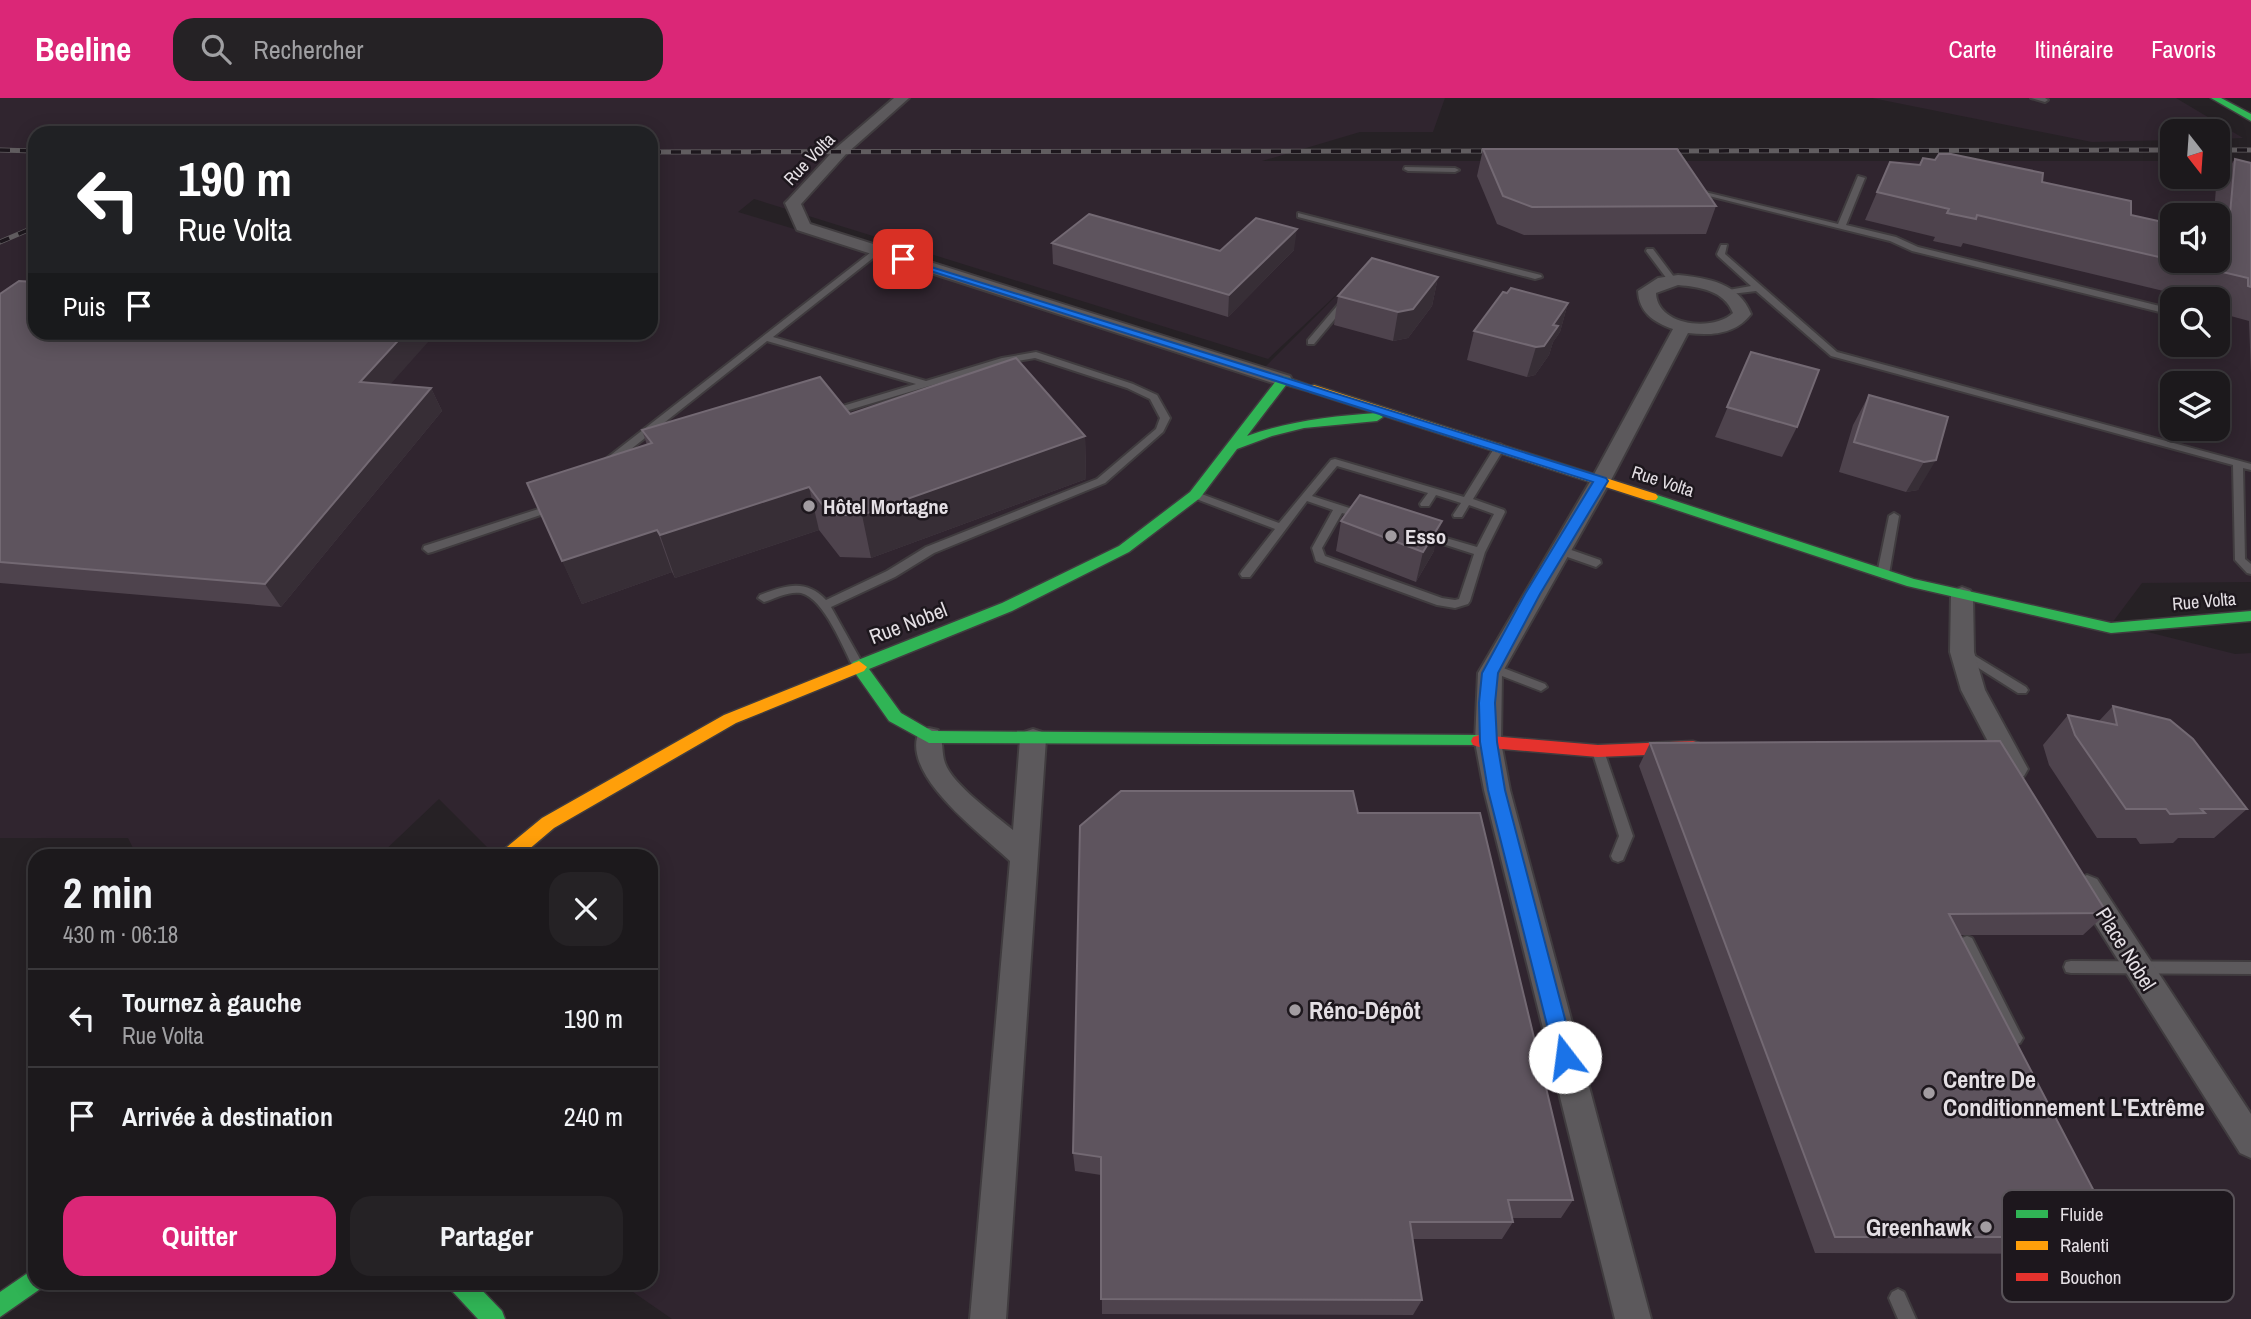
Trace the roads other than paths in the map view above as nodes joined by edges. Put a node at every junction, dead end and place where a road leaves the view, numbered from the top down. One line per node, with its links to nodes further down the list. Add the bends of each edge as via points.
1 (902, 98): 13 (street, Rue Volta, via 793,203 803,228)
2 (2034, 98): 4 (lane)
3 (2215, 98): 5 (main road)
4 (2045, 100)
5 (2251, 118)
6 (1408, 169): 7 (lane)
7 (1455, 170)
8 (1861, 178): 11 (lane)
9 (1704, 194): 11 (lane)
10 (1301, 215): 15 (lane)
11 (1841, 227): 20 (lane)
12 (1724, 247): 17 (lane, via 1721,254)
13 (878, 251): 22 (lane); 24 (street, Rue Volta)
14 (1650, 251): 16 (lane)
15 (1538, 277)
16 (1673, 281): 19 (street, via 1700,283); 21 (street, via 1653,286 1644,299 1656,314)
17 (1758, 288): 19 (lane); 30 (lane, via 1834,354)
18 (1354, 291): 23 (lane)
19 (1726, 293): 21 (street, via 1740,305 1738,321 1716,329)
20 (2160, 309)
21 (1683, 326): 34 (street)
22 (765, 338): 25 (lane); 32 (lane)
23 (1311, 341)
24 (1283, 380): 26 (main road, Rue Volta); 28 (main road, Rue Nobel)
25 (927, 384): 27 (lane); 57 (lane, via 1036,355 1154,397 1165,418 1160,430 1101,481 930,550)
26 (1405, 417): 28 (main road, via 1296,424 1257,434); 29 (main road, Rue Volta)
27 (812, 418)
28 (1231, 447): 37 (main road, Rue Nobel)
29 (1500, 447): 34 (main road, Rue Volta); 40 (lane)
30 (2238, 464): 31 (lane); 52 (lane, via 2240,560)
31 (2251, 467)
32 (601, 468)
33 (1399, 481): 35 (lane); 36 (lane); 38 (lane, via 1335,462)
34 (1601, 481): 49 (street); 54 (main road, Rue Volta)
35 (1434, 491): 40 (lane); 41 (lane)
36 (1392, 492)
37 (1195, 495): 46 (lane); 60 (main road, Rue Nobel, via 1155,528 1074,576)
38 (1305, 497): 42 (lane); 46 (lane)
39 (562, 501): 48 (lane)
40 (1466, 501): 43 (lane); 50 (lane, via 1500,512)
41 (1425, 504)
42 (1339, 509): 45 (lane); 50 (lane, via 1317,548 1321,558 1441,602 1465,601)
43 (1458, 514)
44 (1894, 516): 54 (lane)
45 (1374, 519)
46 (1280, 527): 53 (lane)
47 (1408, 530): 50 (lane, via 1444,536)
48 (428, 549)
49 (1560, 550): 51 (lane); 61 (street)
50 (1480, 552)
51 (1596, 564)
52 (2251, 570)
53 (1246, 574)
54 (1883, 574): 55 (main road, Rue Volta)
55 (1962, 595): 58 (main road, Rue Volta, via 2111,628); 59 (street)
56 (764, 598): 57 (lane, via 786,590 808,591)
57 (824, 605): 60 (lane)
58 (2251, 616)
59 (1962, 652): 63 (lane); 69 (street, via 1997,748)
60 (858, 666): 64 (main road, via 905,729); 70 (main road, Rue Nobel, via 696,737 548,823)
61 (1493, 668): 62 (lane); 66 (street, via 1487,703)
62 (1541, 687)
63 (2022, 690)
64 (929, 737): 65 (main road); 71 (street, via 933,768)
65 (1033, 739): 66 (main road); 71 (street)
66 (1488, 742): 68 (main road); 86 (street)
67 (1704, 747): 68 (main road)
68 (1598, 751): 72 (lane, via 1626,836)
69 (2031, 794)
70 (516, 849)
71 (1022, 855): 85 (street)
72 (1618, 856)
73 (2073, 863): 76 (street, Place Nobel)
74 (1966, 943): 78 (lane)
75 (2071, 967): 76 (lane)
76 (2138, 967): 77 (lane); 79 (street, Place Nobel)
77 (2251, 968)
78 (2015, 1038)
79 (2251, 1142)
80 (28, 1284): 83 (main road)
81 (467, 1290): 84 (main road)
82 (1898, 1298): 87 (lane)
83 (0, 1306)
84 (494, 1319)
85 (988, 1319)
86 (1633, 1319)
87 (1907, 1319)

